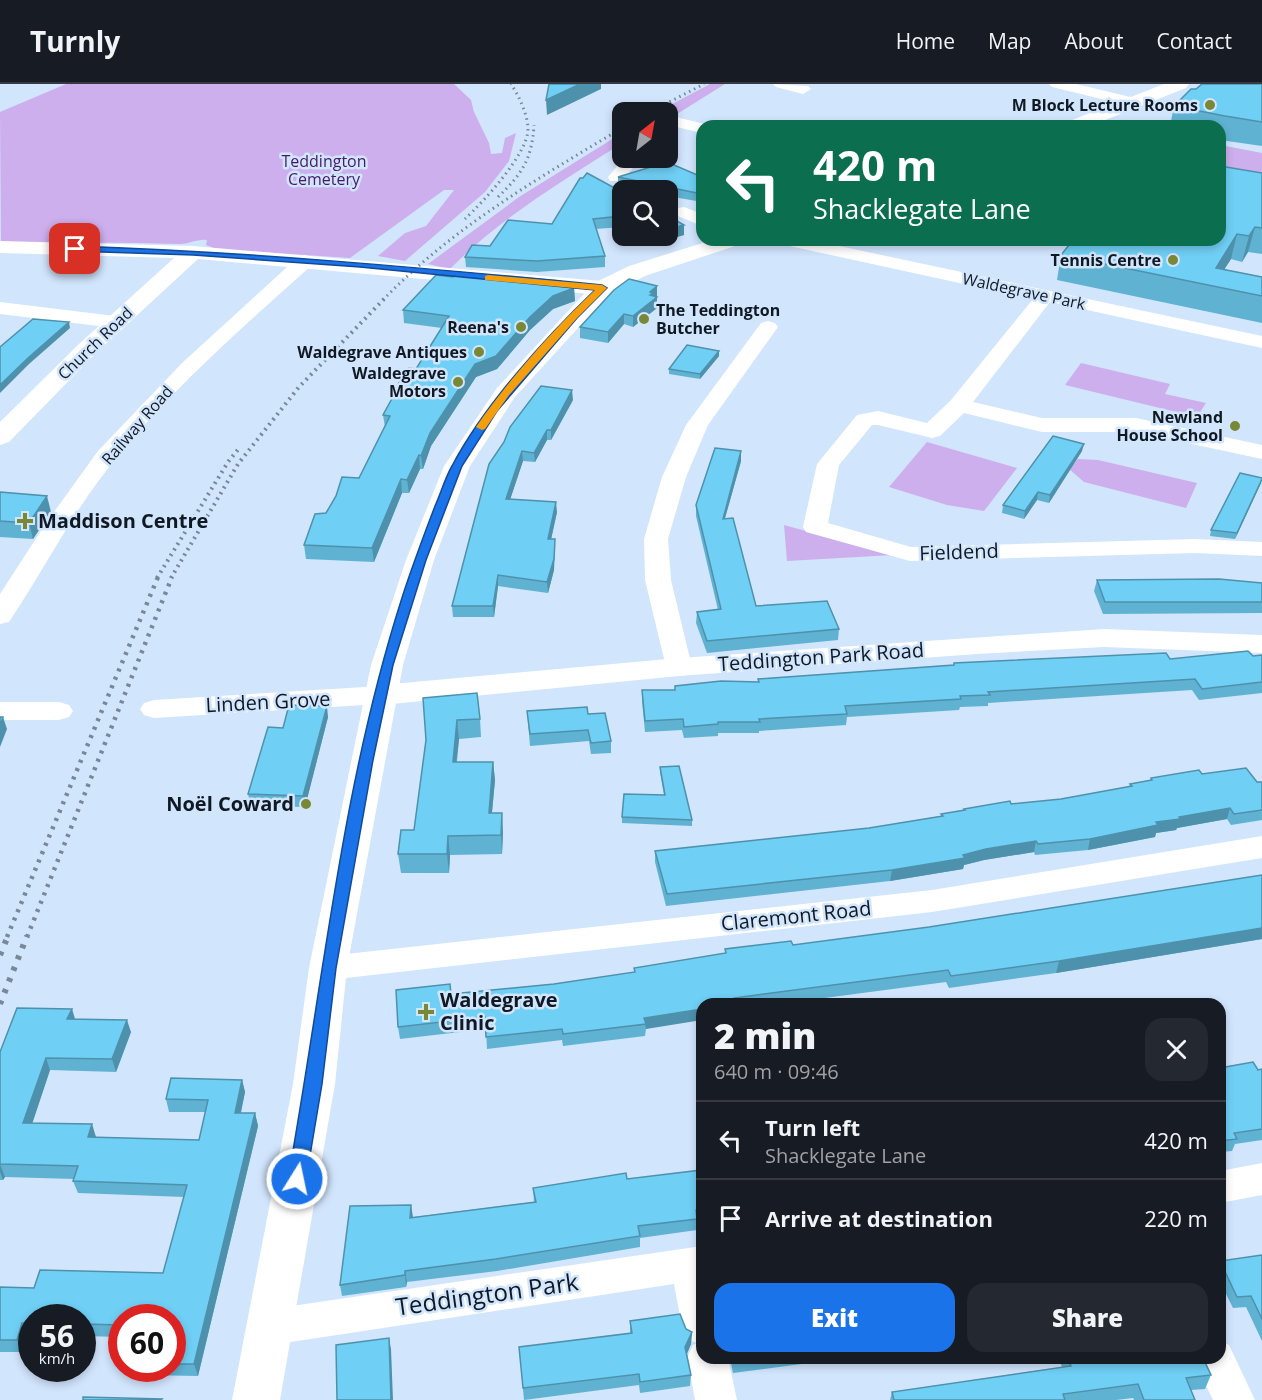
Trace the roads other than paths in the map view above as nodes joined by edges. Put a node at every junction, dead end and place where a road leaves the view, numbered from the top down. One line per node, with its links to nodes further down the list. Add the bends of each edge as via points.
1 (1057, 84): 3 (street)
2 (1180, 84): 3 (main road)
3 (1134, 102): 4 (main road)
4 (1089, 120)
5 (678, 121): 6 (street)
6 (696, 126)
7 (624, 168): 8 (street)
8 (616, 177)
9 (684, 212): 10 (street)
10 (696, 218)
11 (715, 246): 16 (main road, via 637,271)
12 (813, 246): 17 (street, Waldegrave Park)
13 (0, 247): 14 (main road)
14 (193, 252): 15 (main road); 19 (main road, Church Road)
15 (305, 261): 16 (main road); 26 (street, Railway Road, via 209,346 123,436 44,541)
16 (602, 288): 29 (main road, via 506,393 457,466 420,560)
17 (1045, 296): 21 (street, Waldegrave Park); 22 (street, Fieldend)
18 (0, 308): 19 (street)
19 (115, 322): 23 (main road, Church Road)
20 (768, 327): 28 (street, via 697,425 674,477 656,539 658,579)
21 (1262, 342)
22 (959, 405): 24 (street, via 1042,425 1136,425); 25 (street, Fieldend, via 932,431 878,418 865,420 828,464 815,526 910,554 1183,546)
23 (0, 437)
24 (1262, 452)
25 (1262, 549)
26 (0, 616)
27 (1262, 644): 28 (main road, Teddington Park Road, via 1104,638)
28 (679, 667): 29 (main road, Teddington Park Road)
29 (381, 695): 30 (street, Linden Grove); 34 (main road)
30 (154, 709)
31 (0, 711): 32 (street)
32 (58, 711)
33 (1262, 847): 34 (street, Claremont Road, via 932,901)
34 (328, 968): 38 (main road, via 314,1084)
35 (1262, 1179): 36 (street)
36 (1226, 1186)
37 (696, 1264): 38 (street, Teddington Park)
38 (271, 1327): 41 (main road)
39 (709, 1364): 42 (street)
40 (1217, 1364): 43 (street)
41 (256, 1400)
42 (717, 1400)
43 (1234, 1400)

